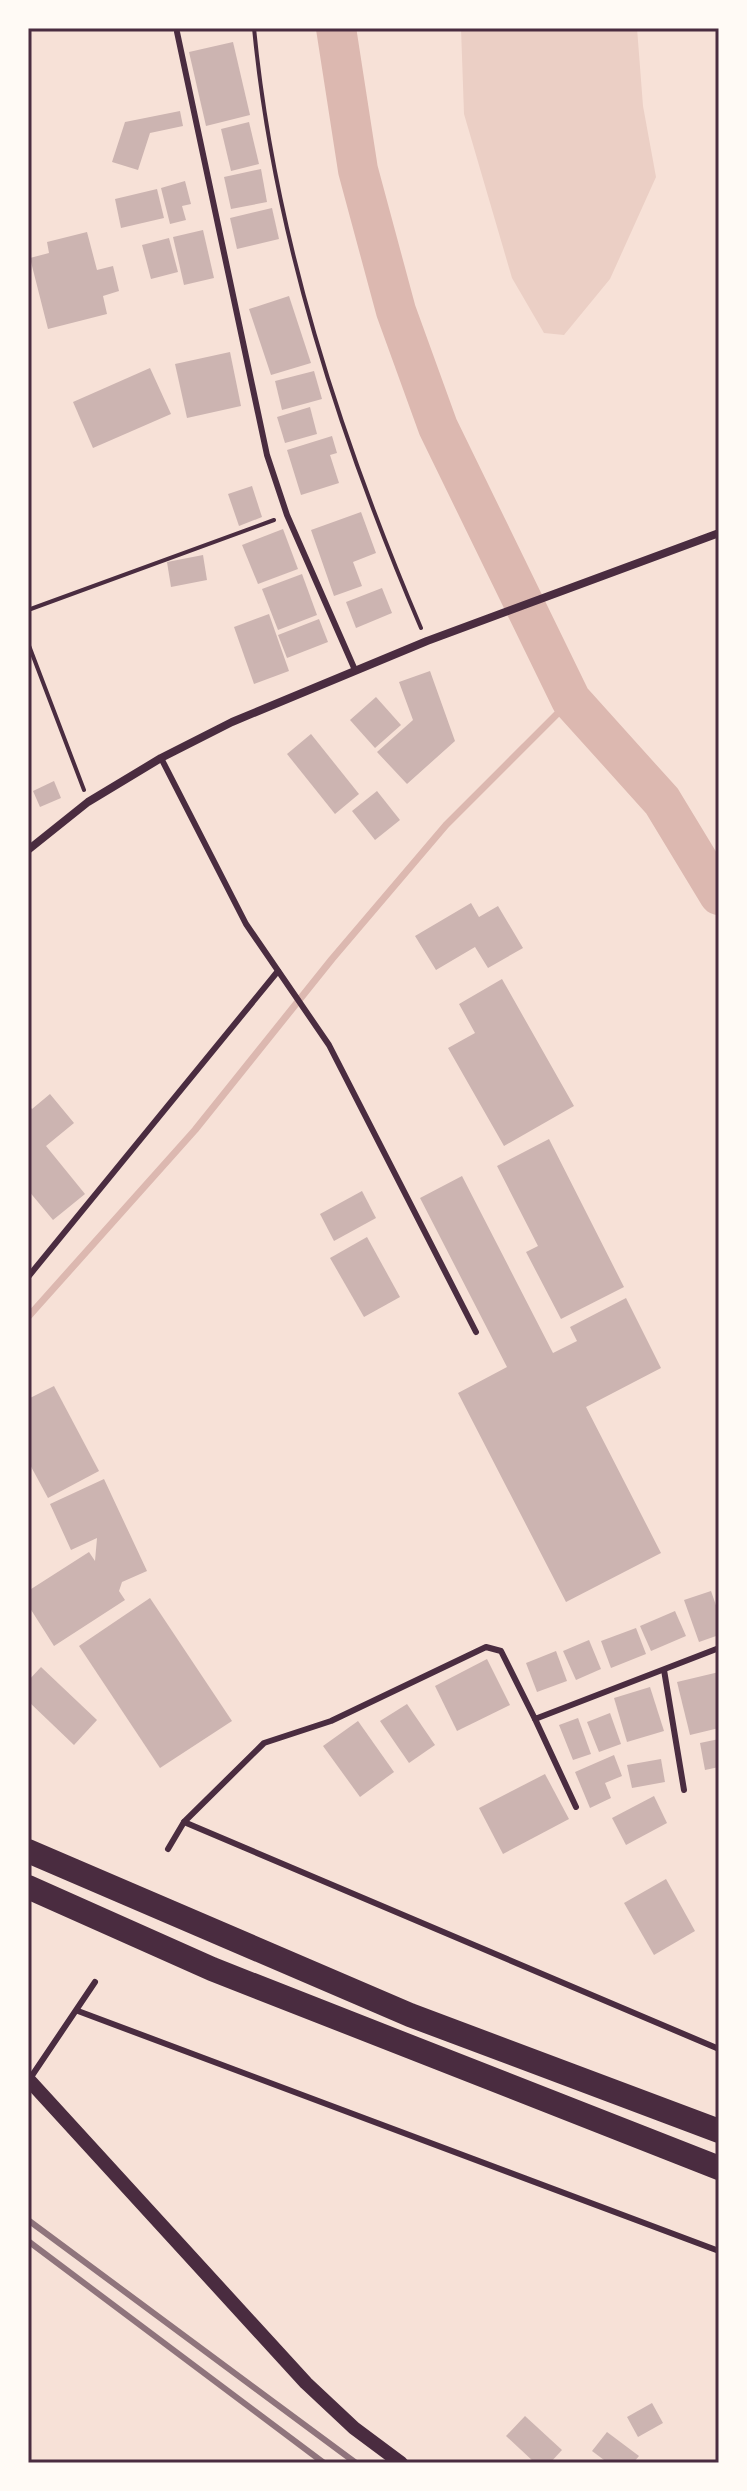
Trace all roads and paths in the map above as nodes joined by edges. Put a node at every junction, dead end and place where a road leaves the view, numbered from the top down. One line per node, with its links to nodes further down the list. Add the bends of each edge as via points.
1 (254, 28): 6 (path, via 267,127 299,275 354,457)
2 (177, 32): 3 (lane, via 267,455)
3 (287, 515): 5 (path); 8 (lane)
4 (719, 533): 6 (street)
5 (28, 610)
6 (427, 641): 8 (street)
7 (28, 643): 10 (path)
8 (355, 670): 9 (street)
9 (161, 758): 10 (street); 12 (lane, via 246,924)
10 (88, 802): 11 (street)
11 (28, 850)
12 (278, 971): 13 (lane); 14 (lane, via 329,1045)
13 (28, 1277)
14 (476, 1332)
15 (719, 1648): 16 (lane)
16 (664, 1670): 17 (lane); 18 (lane)
17 (535, 1719): 19 (lane); 20 (lane, via 501,1651 486,1647 331,1721 264,1743)
18 (684, 1790)
19 (576, 1807)
20 (184, 1822): 21 (lane); 26 (lane)
21 (168, 1849)
22 (28, 1851): 28 (highway, via 410,2015)
23 (28, 1887): 29 (highway, via 212,1969)
24 (95, 1982): 25 (lane)
25 (78, 2011): 27 (lane); 30 (lane)
26 (719, 2049)
27 (28, 2080): 31 (street, via 306,2383)
28 (719, 2131)
29 (719, 2168)
30 (719, 2251)
31 (401, 2463)

